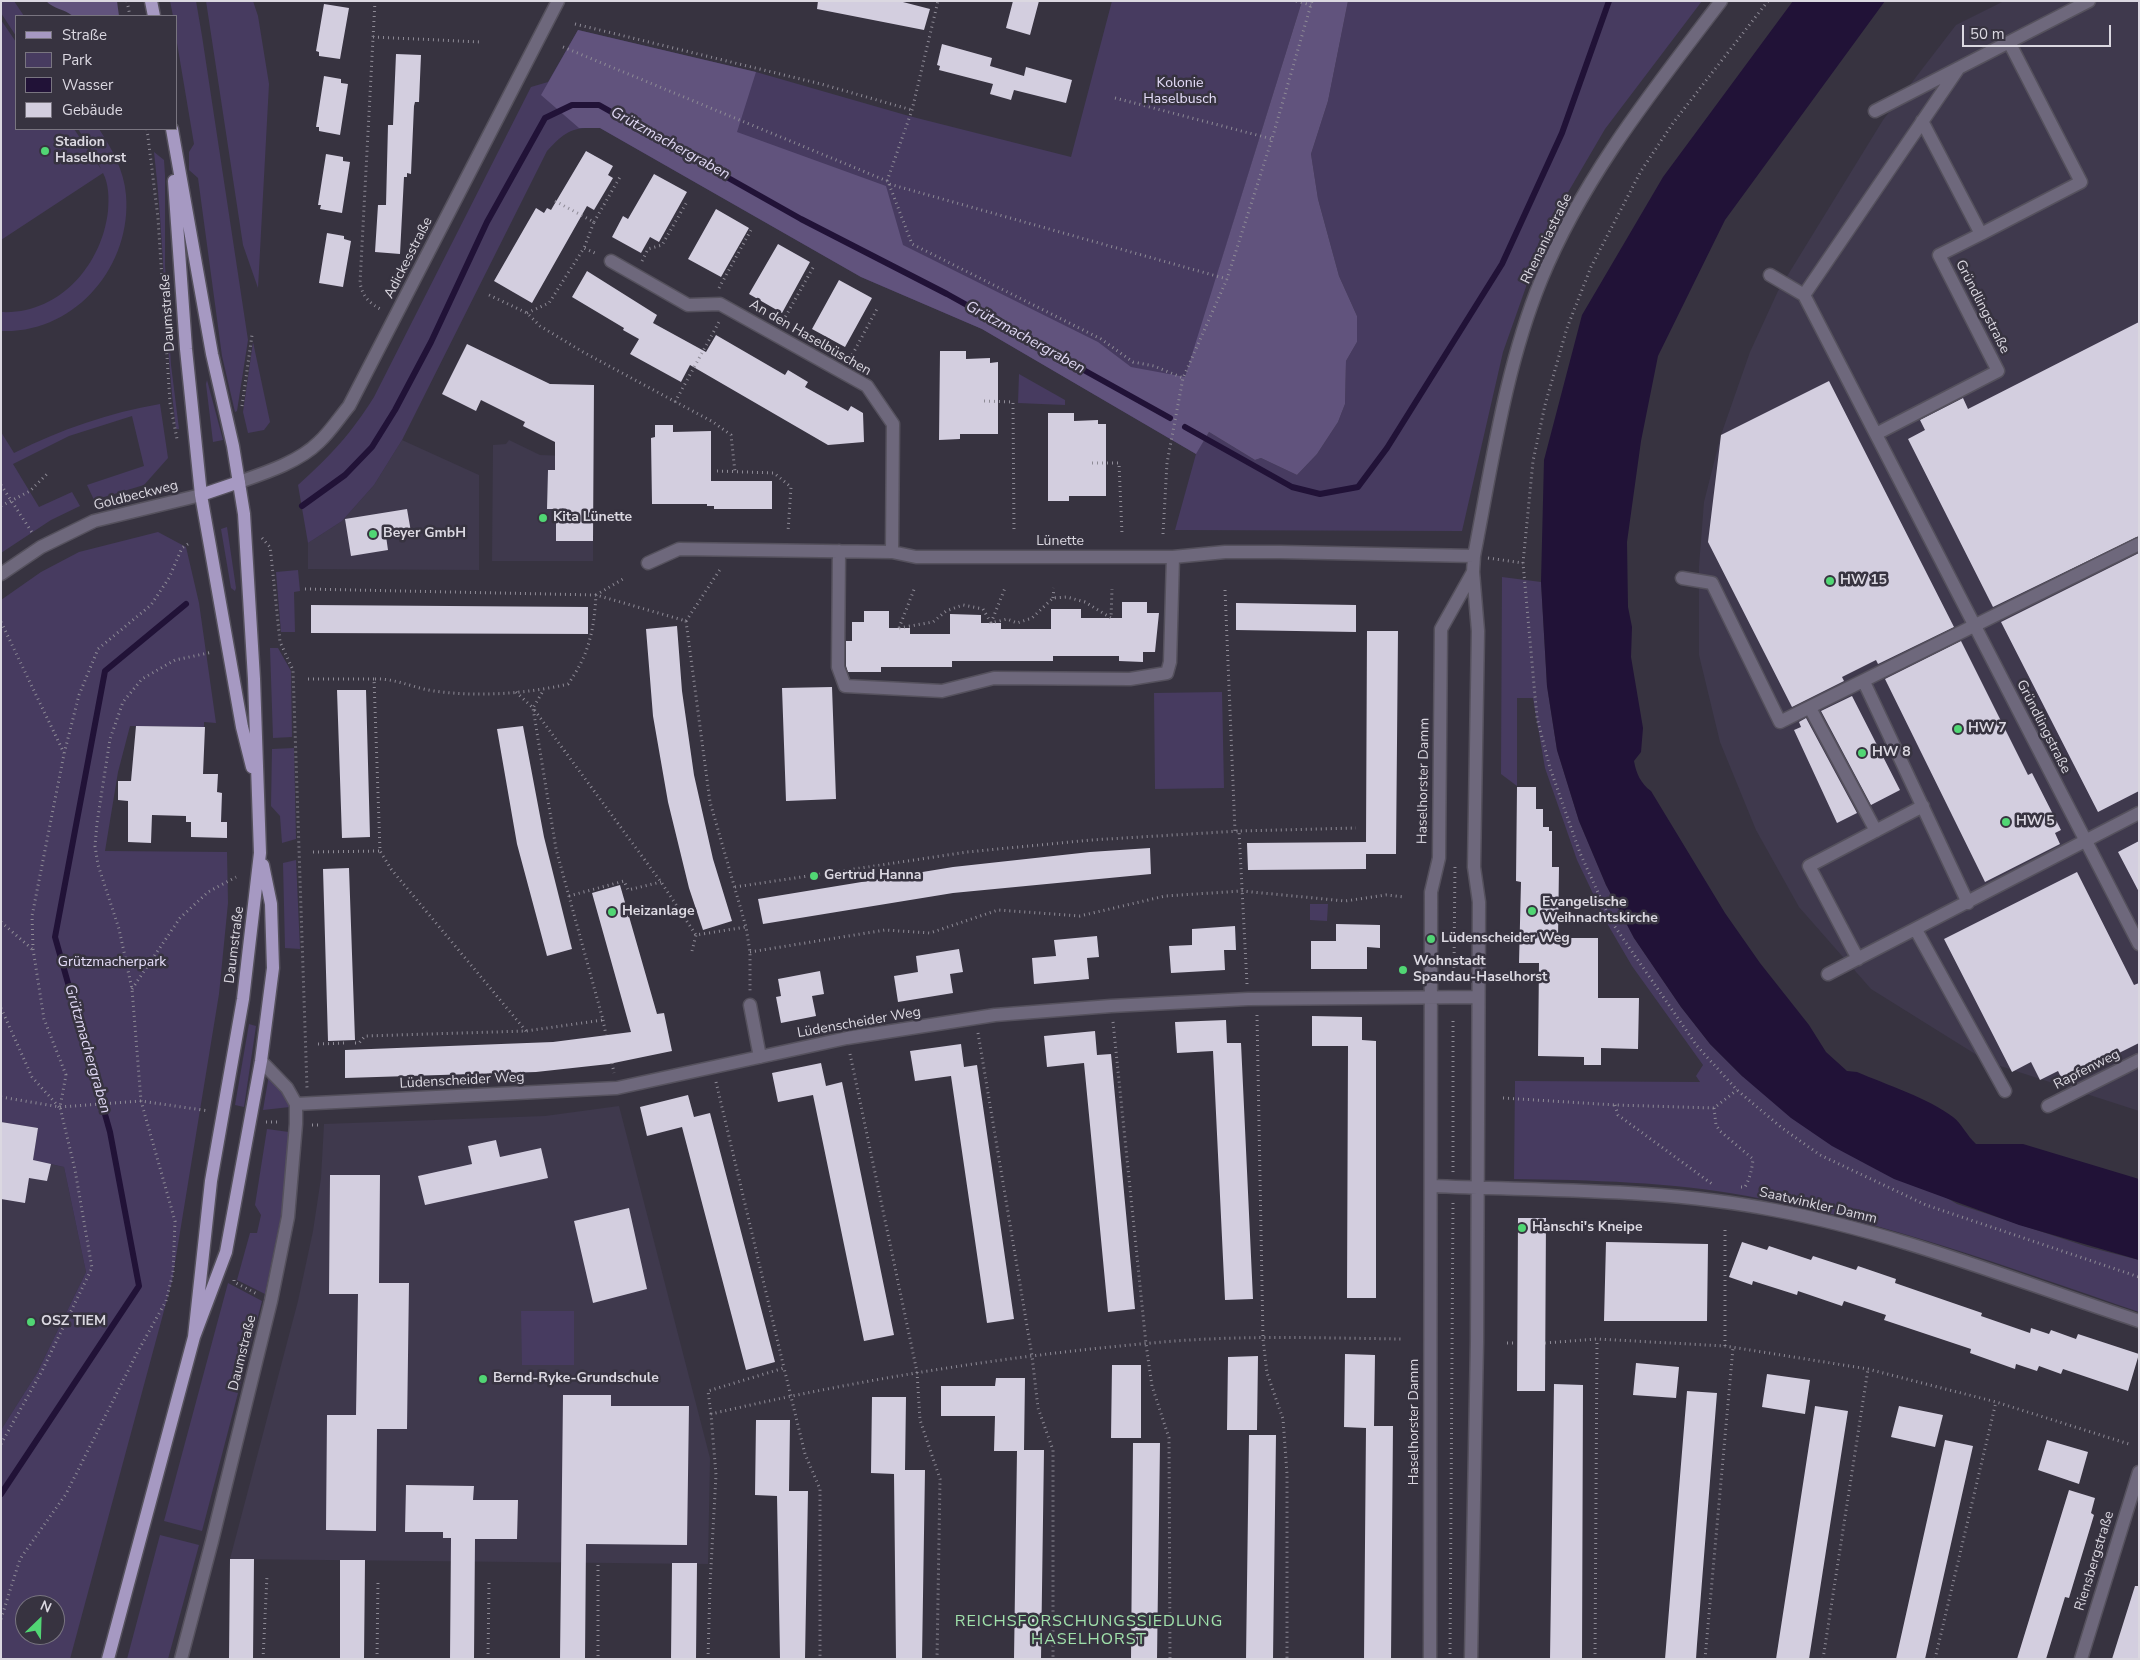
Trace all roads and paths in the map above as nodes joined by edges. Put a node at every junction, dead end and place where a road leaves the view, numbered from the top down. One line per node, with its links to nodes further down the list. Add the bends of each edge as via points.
1 (127, 1): 11 (path)
2 (151, 1): 12 (main road)
3 (375, 1): 14 (path)
4 (558, 1): 60 (street, Adickesstraße, via 349,406 319,443 309,450)
5 (938, 1): 20 (path)
6 (1296, 1): 10 (path)
7 (1721, 1): 75 (street, Rhenaniastraße, via 1622,132 1567,225 1541,280 1518,349 1499,423)
8 (1768, 1): 78 (path, via 1673,123 1640,171 1591,267 1567,328 1545,405 1533,461)
9 (2089, 1): 16 (street)
10 (1311, 3): 26 (path)
11 (130, 15)
12 (154, 15)
13 (575, 24): 20 (path, via 821,84)
14 (373, 37): 15 (path); 45 (path, via 360,283 362,294 370,304)
15 (481, 42)
16 (2009, 42): 18 (street); 33 (street, Gründlingstraße, via 2081,182)
17 (563, 48): 28 (path)
18 (1958, 69): 21 (street); 22 (street)
19 (1115, 98): 26 (path)
20 (912, 110): 28 (path)
21 (1875, 111)
22 (1922, 121): 33 (street); 41 (street)
23 (147, 130): 55 (path, via 156,199 169,394)
24 (172, 130): 60 (main road, Daumstraße, via 212,354)
25 (172, 130): 62 (main road, Daumstraße, via 186,349)
26 (1272, 139): 39 (path)
27 (620, 177): 31 (path)
28 (888, 183): 39 (path); 50 (path, via 912,244 1101,338 1133,362 1154,366)
29 (688, 200): 37 (path, via 662,245 648,249)
30 (555, 202): 31 (path)
31 (594, 222): 34 (path)
32 (751, 230): 42 (path)
33 (1980, 234): 54 (street, Gründlingstraße, via 1939,255 1998,371)
34 (584, 248): 35 (path); 46 (path, via 549,303)
35 (611, 261): 37 (street, An den Haselbüschen)
36 (814, 266): 48 (path)
37 (634, 275): 42 (street, An den Haselbüschen, via 688,305)
38 (1770, 275): 41 (street)
39 (1227, 279): 50 (path)
40 (488, 295): 46 (path)
41 (1804, 295): 54 (street, Gründlingstraße)
42 (710, 304): 43 (street, An den Haselbüschen)
43 (726, 308): 48 (street, An den Haselbüschen); 52 (path)
44 (877, 309): 49 (path)
45 (386, 312)
46 (527, 314): 52 (path, via 540,326)
47 (252, 335): 53 (path)
48 (775, 335): 49 (street, An den Haselbüschen)
49 (843, 373): 74 (street, An den Haselbüschen, via 867,386 892,424)
50 (1183, 378): 69 (path, via 1167,463)
51 (984, 401): 67 (path, via 1013,402)
52 (675, 402): 58 (path, via 713,422 731,436)
53 (241, 412)
54 (1876, 434): 95 (street, Gründlingstraße)
55 (178, 443)
56 (1092, 463): 68 (path, via 1119,463)
57 (717, 471): 58 (path)
58 (735, 472): 66 (path, via 774,473 791,487)
59 (48, 473): 63 (path, via 30,491)
60 (239, 482): 62 (main road); 107 (main road, Daumstraße, via 247,541)
61 (1, 485): 63 (path)
62 (201, 495): 72 (street, Goldbeckweg, via 94,521); 107 (main road, Daumstraße, via 242,727)
63 (11, 500): 64 (path); 72 (path)
64 (1, 506)
65 (261, 532): 159 (path, via 271,556 280,642 293,670 307,1091)
66 (788, 532)
67 (1014, 533)
68 (1122, 534)
69 (1163, 534)
70 (188, 544): 106 (path, via 182,548 152,605 98,649 79,695)
71 (2139, 544): 95 (street)
72 (42, 547): 81 (street, Goldbeckweg)
73 (839, 551): 74 (street, Lünette); 76 (street, via 838,667 845,686 942,691 994,678 1130,679 1168,673); 77 (street, Lünette, via 679,549)
74 (892, 552): 76 (street, Lünette, via 916,557)
75 (1474, 556): 76 (street, Lünette, via 1252,552); 78 (path); 80 (street, Haselhorster Damm)
76 (1173, 557)
77 (648, 563)
78 (1522, 563): 154 (path, via 1537,718 1550,768 1580,853 1617,929 1697,1046)
79 (721, 568): 92 (path)
80 (1473, 572): 135 (street, Haselhorster Damm, via 1441,629 1438,858 1431,892); 136 (street, Haselhorster Damm, via 1478,631 1474,867 1479,902)
81 (1, 574)
82 (1682, 578): 105 (street, via 1712,583 1780,722)
83 (623, 579): 90 (path)
84 (915, 587): 94 (path, via 899,628 933,622 946,611 963,605 983,609)
85 (1005, 588): 94 (path)
86 (1054, 588): 91 (path)
87 (305, 589): 90 (path)
88 (1112, 589): 91 (path, via 1111,618 1085,602 1067,597)
89 (1225, 590): 111 (path)
90 (596, 595): 92 (path); 102 (path, via 594,629 578,669 568,684)
91 (1053, 598): 94 (path, via 1032,618 1017,623 1008,619)
92 (686, 621): 119 (path, via 710,802)
93 (1, 622): 96 (path)
94 (991, 623)
95 (1975, 626): 101 (street); 113 (street, Gründlingstraße)
96 (5, 629): 97 (path); 106 (path)
97 (1, 635)
98 (213, 652): 134 (path, via 175,660 142,679 123,702 110,739 95,846)
99 (308, 678): 100 (path)
100 (374, 679): 103 (path, via 388,678 414,688 437,691); 114 (path)
101 (1864, 682): 105 (street); 108 (street)
102 (543, 690): 103 (path); 104 (path)
103 (515, 692): 104 (path)
104 (533, 708): 118 (path); 121 (path, via 556,849)
105 (1810, 708): 112 (street)
106 (64, 754): 129 (path, via 32,916)
107 (258, 794): 116 (main road, Daumstraße)
108 (1922, 806): 112 (street); 123 (street)
109 (2139, 813): 113 (street)
110 (1356, 828): 111 (path)
111 (1237, 831): 119 (path, via 967,852); 120 (path)
112 (1876, 831): 132 (street, via 1809,866)
113 (2085, 840): 123 (street); 128 (street)
114 (380, 851): 115 (path); 144 (path, via 391,869)
115 (313, 852)
116 (260, 853): 152 (main road, Daumstraße, via 271,904 272,968); 175 (main road, Daumstraße, via 243,999 210,1189)
117 (236, 877): 134 (path, via 208,892 180,918)
118 (661, 882): 121 (path, via 628,890 624,881); 127 (path)
119 (735, 887): 125 (path)
120 (1242, 891): 122 (path, via 1345,901 1386,895); 131 (path, via 1165,896 1080,916 998,910 930,933 885,930); 137 (path)
121 (568, 896): 142 (path)
122 (1405, 897)
123 (1968, 903): 126 (street)
124 (1, 922): 129 (path)
125 (746, 927): 127 (path); 131 (path)
126 (1916, 930): 132 (street); 155 (street)
127 (696, 935): 130 (path)
128 (2139, 944)
129 (33, 949): 162 (path, via 44,1018 66,1074)
130 (692, 951)
131 (750, 952): 138 (path)
132 (1858, 959): 133 (street)
133 (1828, 974)
134 (132, 989): 158 (path)
135 (1432, 997): 136 (street); 137 (street, Lüdenscheider Weg); 165 (street, Haselhorster Damm)
136 (1478, 997): 169 (street, Haselhorster Damm)
137 (1252, 999): 139 (street, Lüdenscheider Weg); 176 (path)
138 (750, 1005): 150 (street)
139 (1111, 1006): 141 (street, Lüdenscheider Weg); 182 (path)
140 (1, 1008): 162 (path, via 32,1077)
141 (976, 1018): 146 (street, Lüdenscheider Weg); 185 (path)
142 (602, 1020): 144 (path); 145 (path)
143 (1453, 1020): 168 (path)
144 (526, 1030): 147 (path, via 365,1036)
145 (606, 1035)
146 (847, 1038): 150 (street, Lüdenscheider Weg); 188 (path)
147 (355, 1043)
148 (318, 1044): 149 (path)
149 (345, 1044)
150 (760, 1057): 153 (street, Lüdenscheider Weg)
151 (2139, 1060): 161 (street, Rapfenweg)
152 (261, 1061): 159 (street, via 287,1088); 175 (main road, Daumstraße, via 226,1252)
153 (712, 1066): 159 (street, Lüdenscheider Weg, via 617,1088); 186 (path)
154 (1736, 1090): 163 (path); 172 (path, via 1820,1155 1899,1193)
155 (2005, 1091)
156 (1, 1097): 162 (path)
157 (1503, 1098): 160 (path)
158 (141, 1101): 162 (path); 164 (path); 199 (path, via 174,1221 173,1273 166,1301 66,1494 20,1559)
159 (296, 1104): 173 (street, Daumstraße, via 288,1218)
160 (1615, 1105): 163 (path); 166 (path, via 1618,1115)
161 (2048, 1106)
162 (60, 1107): 192 (path, via 92,1268 42,1371)
163 (1714, 1108): 167 (path, via 1720,1131 1753,1159 1750,1178 1745,1187)
164 (211, 1112)
165 (1431, 1186): 168 (street); 212 (street, Haselhorster Damm)
166 (1714, 1186)
167 (1738, 1186)
168 (1453, 1187): 169 (street); 213 (path)
169 (1477, 1187): 174 (street, Saatwinkler Damm, via 1623,1191 1773,1210 1824,1220 1915,1246); 214 (street, Haselhorster Damm)
170 (1725, 1226): 183 (path)
171 (236, 1274): 173 (path, via 234,1282)
172 (2139, 1277)
173 (271, 1301): 201 (street, Daumstraße)
174 (2139, 1322)
175 (194, 1337): 200 (main road, Daumstraße)
176 (1264, 1339): 177 (path); 182 (path); 211 (path, via 1267,1372 1283,1419 1287,1474)
177 (1401, 1339)
178 (1597, 1339): 179 (path); 183 (path); 215 (path)
179 (1545, 1342)
180 (1507, 1343): 181 (path)
181 (1517, 1343)
182 (1146, 1344): 185 (path); 210 (path, via 1152,1386 1169,1438)
183 (1724, 1346): 184 (path)
184 (1733, 1348): 187 (path); 216 (path)
185 (1032, 1356): 188 (path); 209 (path, via 1038,1408 1053,1450)
186 (784, 1368): 189 (path); 191 (path, via 708,1391)
187 (1868, 1369): 190 (path); 217 (path)
188 (917, 1372): 189 (path); 208 (path, via 920,1420 940,1479)
189 (791, 1395): 191 (path); 207 (path, via 805,1454 820,1489)
190 (1996, 1402): 193 (path); 218 (path)
191 (711, 1414): 206 (path, via 716,1475)
192 (1, 1444)
193 (2132, 1446)
194 (2139, 1472): 219 (street, Riensbergstraße)
195 (598, 1565): 205 (path)
196 (267, 1576): 202 (path)
197 (378, 1580): 203 (path)
198 (489, 1581): 204 (path)
199 (1, 1619)
200 (108, 1659)
201 (181, 1659)
202 (262, 1659)
203 (377, 1659)
204 (488, 1659)
205 (598, 1659)
206 (708, 1659)
207 (820, 1659)
208 (937, 1659)
209 (1053, 1659)
210 (1170, 1659)
211 (1286, 1659)
212 (1430, 1659)
213 (1450, 1659)
214 (1471, 1659)
215 (1595, 1659)
216 (1705, 1659)
217 (1823, 1659)
218 (1936, 1659)
219 (2080, 1659)

